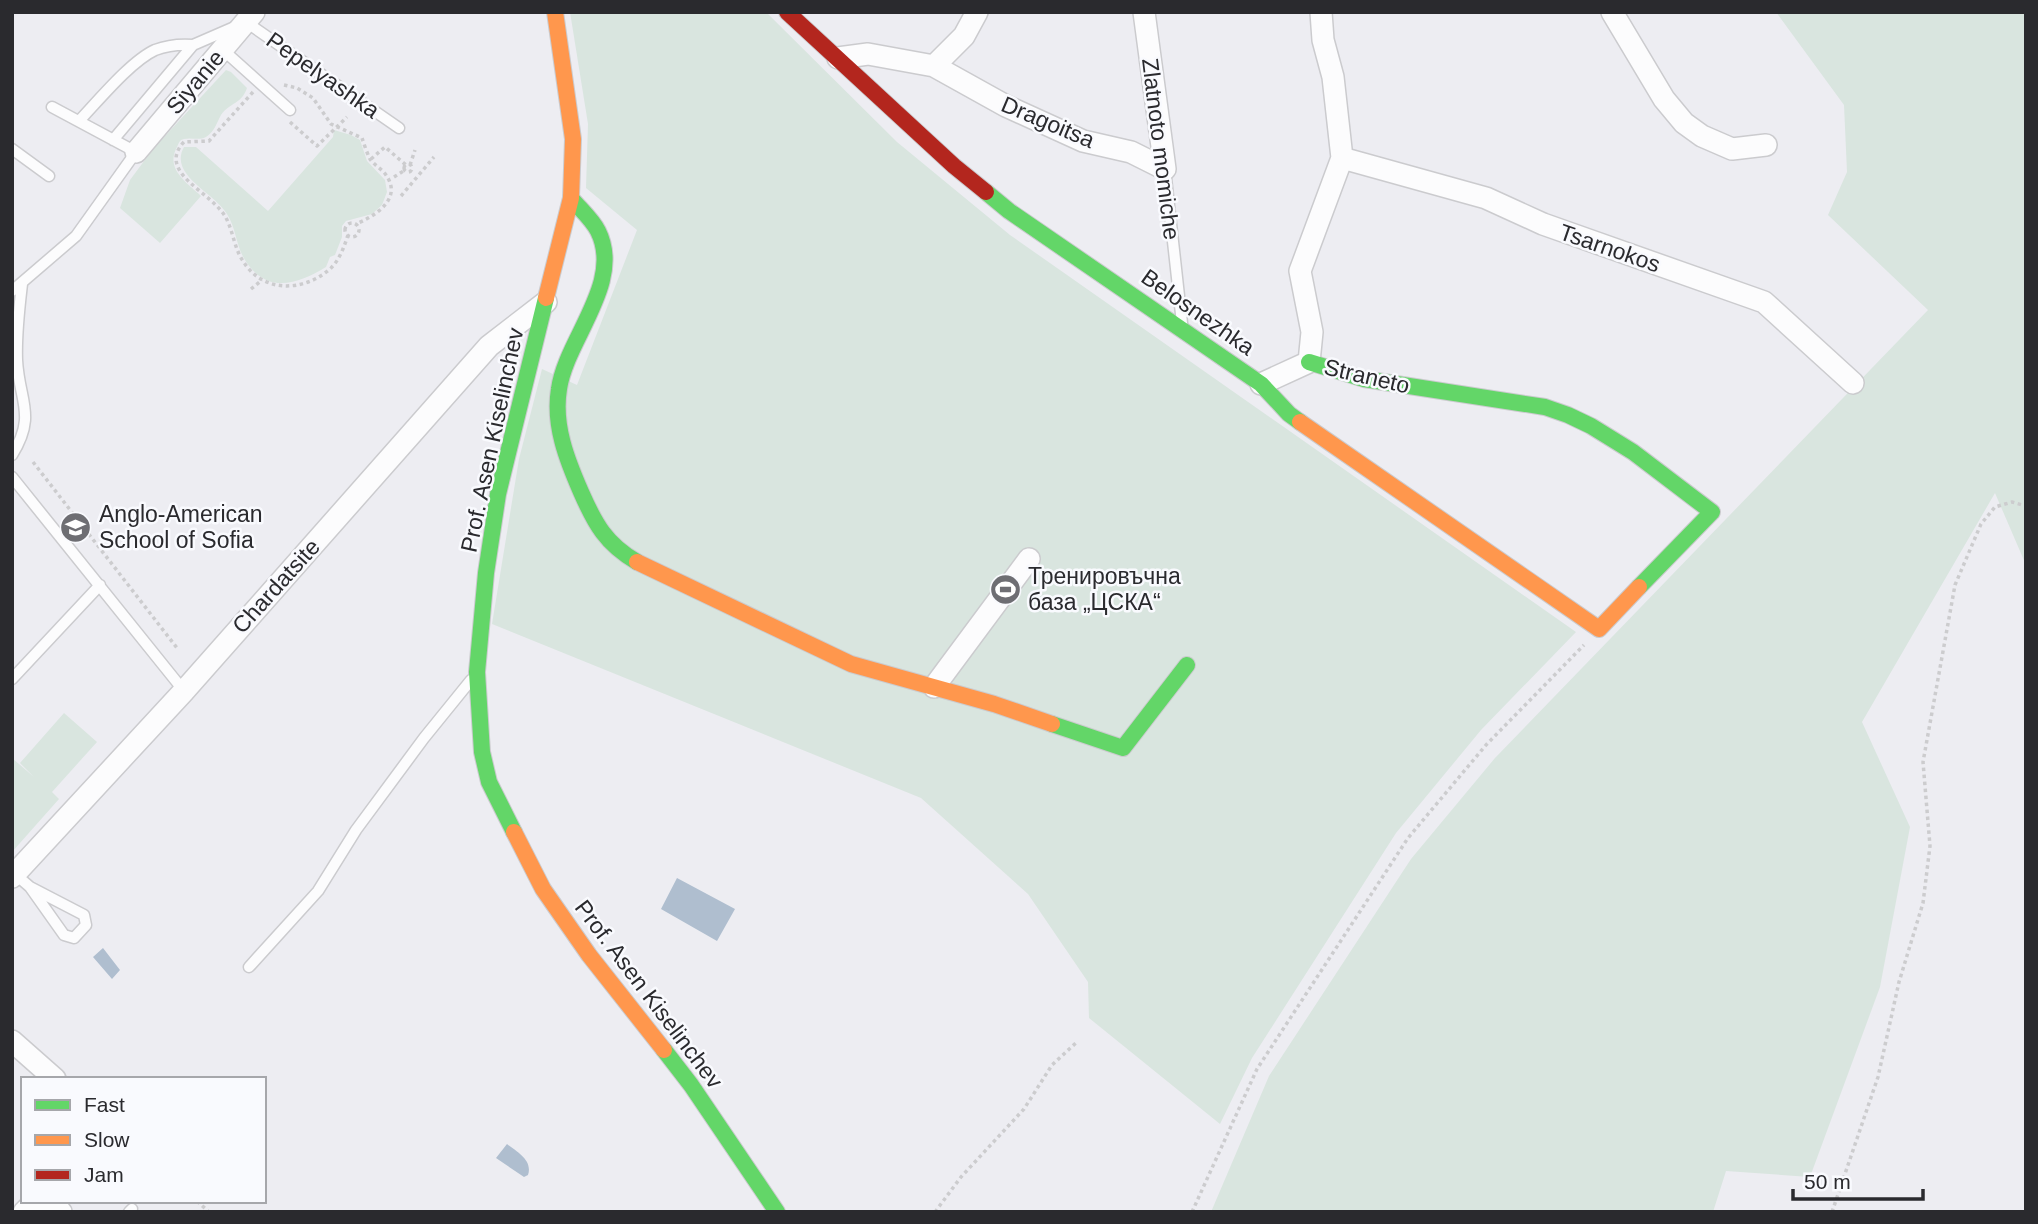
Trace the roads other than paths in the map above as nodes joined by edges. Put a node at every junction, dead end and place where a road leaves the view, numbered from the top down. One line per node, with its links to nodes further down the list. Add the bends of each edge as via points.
1 (555, 12): 23 (street, Prof. Asen Kiselinchev, via 573,139)
2 (787, 12): 10 (street, Belosnezhka)
3 (976, 12): 11 (street, via 964,36)
4 (1144, 12): 21 (street, Zlatnoto momiche)
5 (1321, 12): 20 (street, Straneto)
6 (1612, 12): 17 (street, via 1664,99 1684,123 1731,149)
7 (252, 15): 8 (lane); 9 (street, Siyanie); 15 (lane, Pepelyashka)
8 (193, 45): 14 (lane, via 155,50); 16 (lane)
9 (222, 49): 13 (lane); 19 (street, Siyanie)
10 (838, 58): 11 (street, Dragoitsa, via 867,54); 26 (street, Belosnezhka, via 1009,211)
11 (934, 66): 21 (street, Dragoitsa, via 1083,141 1131,152)
12 (52, 107): 14 (lane)
13 (290, 110)
14 (79, 121): 16 (lane)
15 (400, 128)
16 (113, 140): 19 (lane)
17 (1766, 145)
18 (12, 149): 22 (lane)
19 (136, 152): 24 (lane, via 75,236)
20 (1342, 158): 27 (street, Straneto, via 1300,271 1312,332); 28 (street, Tsarnokos, via 1486,198 1542,224 1764,302)
21 (1165, 169): 26 (lane, Zlatnoto momiche)
22 (49, 176)
23 (571, 198): 25 (street, Prof. Asen Kiselinchev); 38 (street, via 600,235 604,260 597,293 561,378 557,418 582,492 610,542 653,571 825,653)
24 (17, 287): 30 (lane, via 17,365 27,420)
25 (546, 302): 36 (street, Prof. Asen Kiselinchev, via 498,494); 39 (street, Chardatsite, via 489,346)
26 (1183, 328): 29 (street, Belosnezhka)
27 (1309, 362): 29 (street); 34 (street, Straneto, via 1364,379 1567,414 1615,440 1712,512)
28 (1853, 383)
29 (1261, 384): 34 (street, Belosnezhka, via 1289,414)
30 (12, 455)
31 (12, 477): 33 (lane)
32 (1029, 559): 38 (street)
33 (100, 585): 37 (lane); 39 (lane)
34 (1599, 629)
35 (1187, 665): 38 (street, via 1124,748)
36 (477, 672): 41 (lane, via 356,830 318,891); 46 (street, Prof. Asen Kiselinchev, via 482,752 489,782 543,889 691,1085)
37 (12, 679)
38 (934, 687)
39 (184, 691): 40 (street, Chardatsite)
40 (19, 879): 40 (lane, via 64,936 74,938 86,925 84,915)
41 (249, 967)
42 (12, 1041): 43 (street)
43 (53, 1077)
44 (46, 1203): 45 (street)
45 (61, 1212)
46 (777, 1212)

